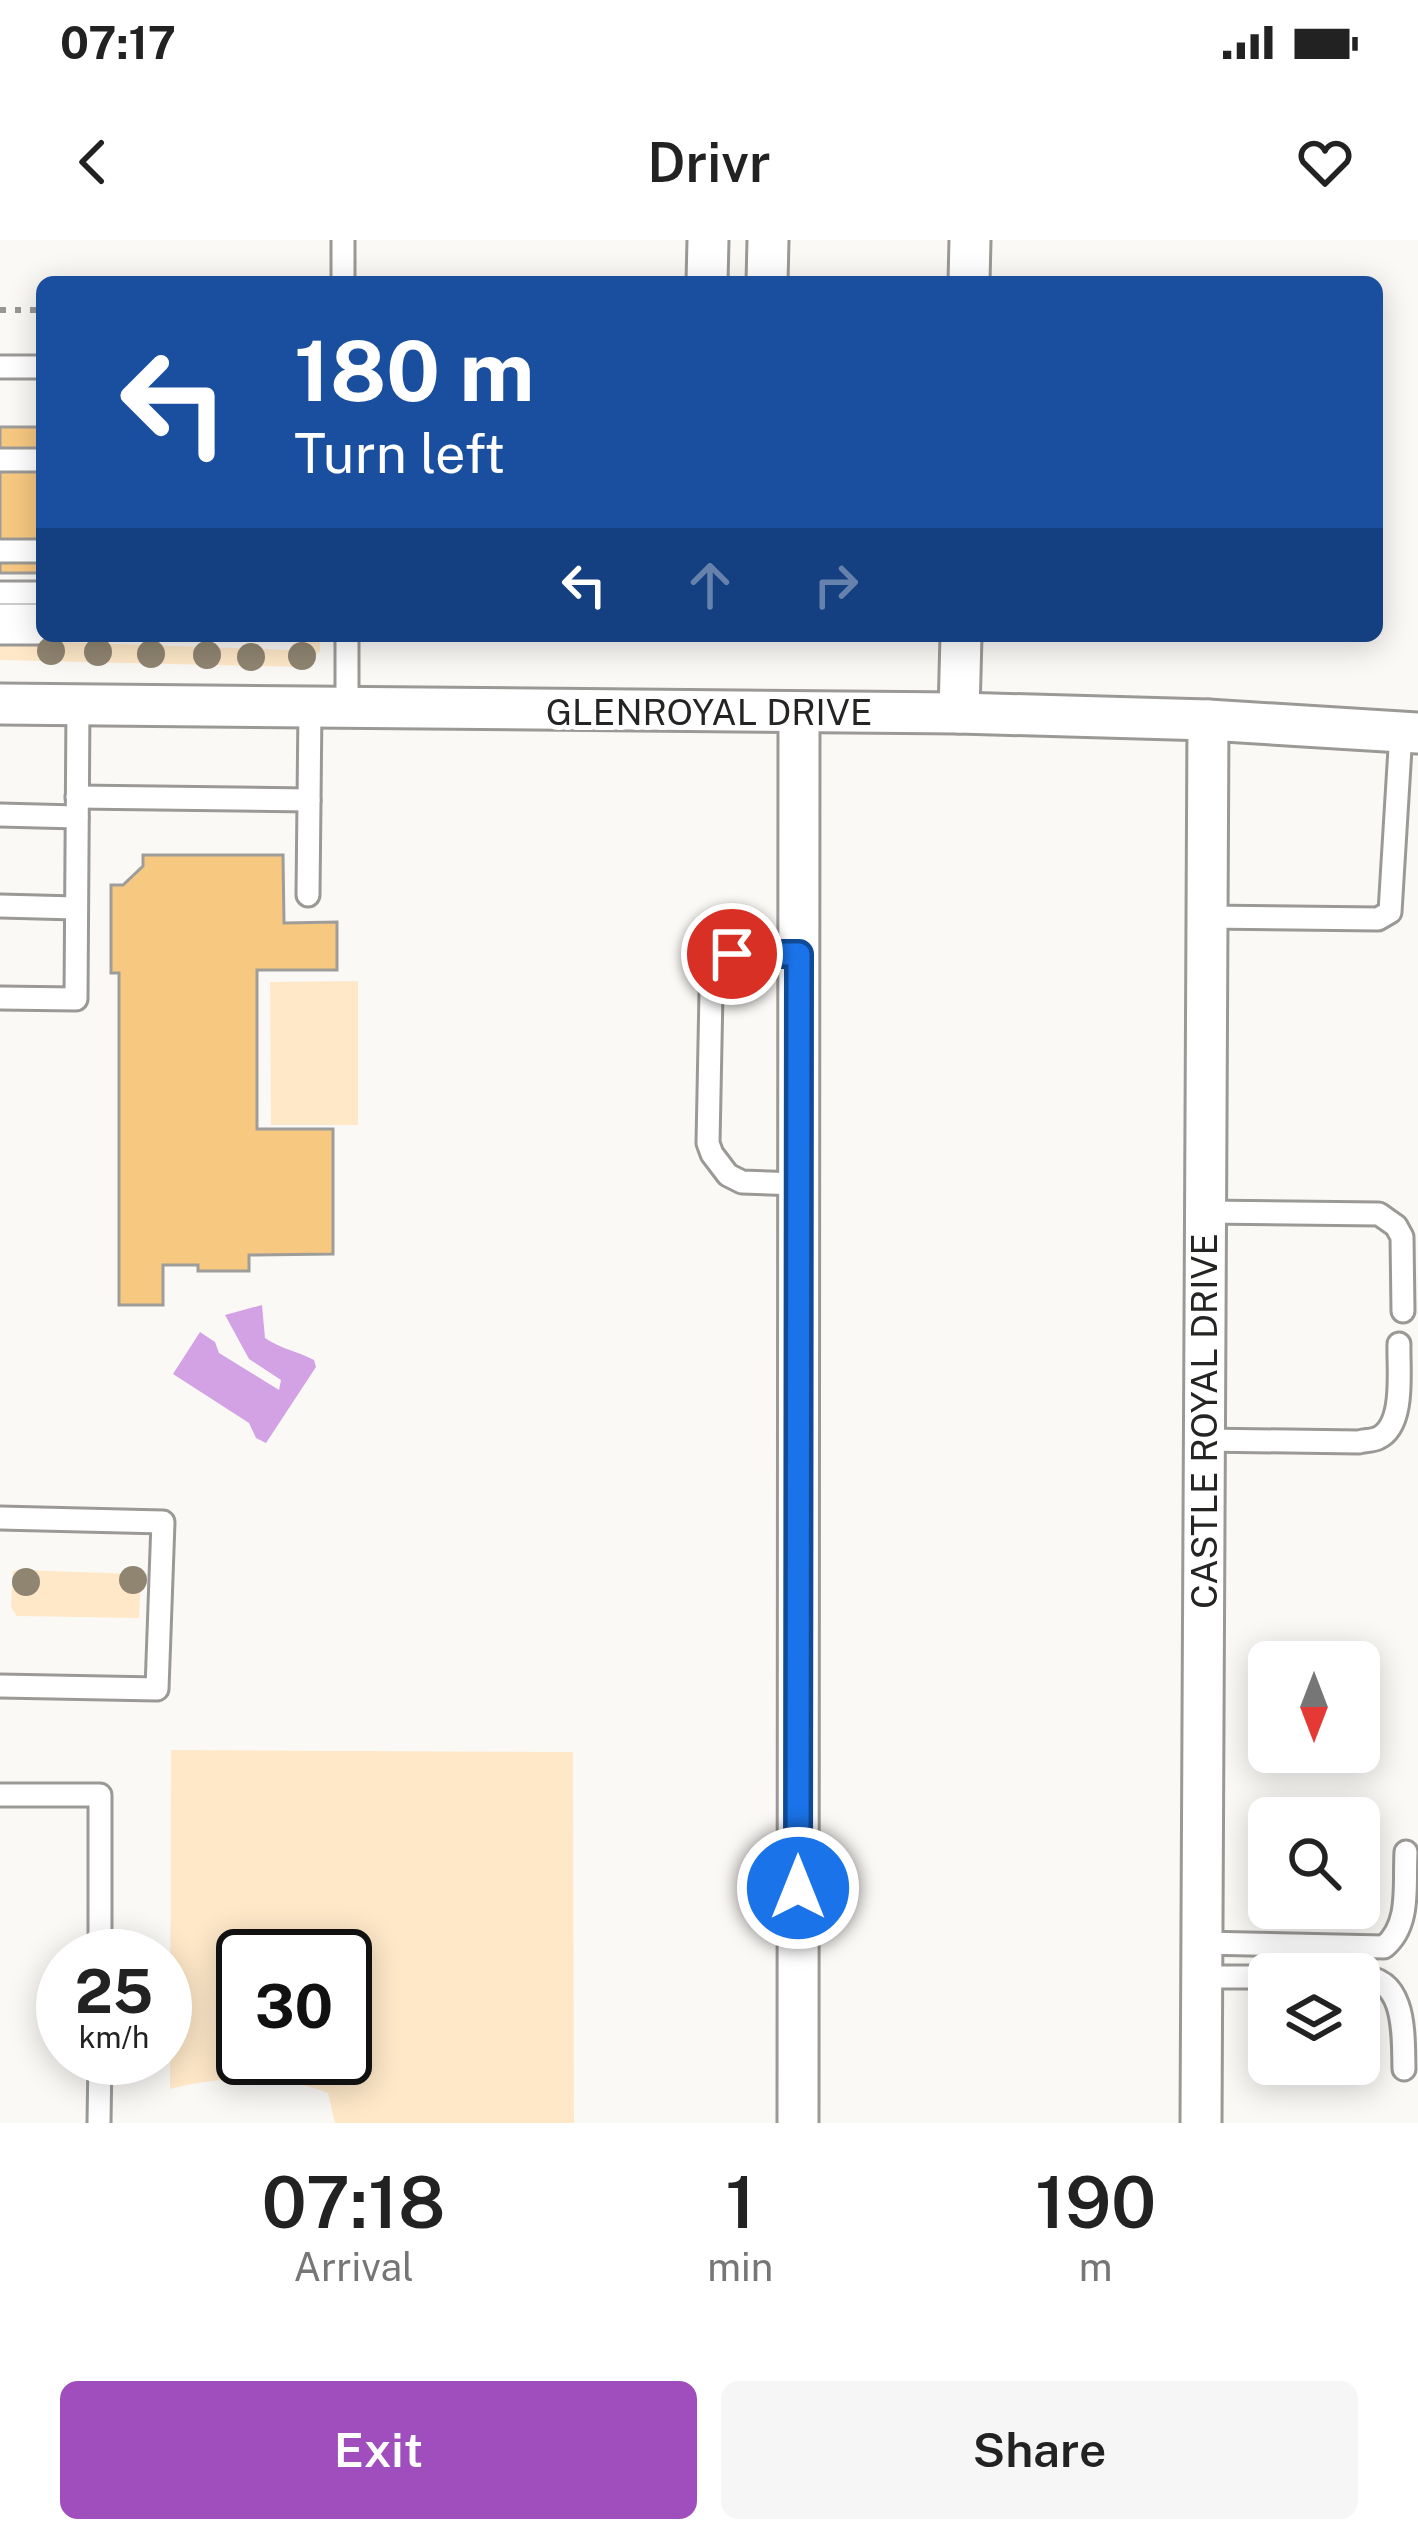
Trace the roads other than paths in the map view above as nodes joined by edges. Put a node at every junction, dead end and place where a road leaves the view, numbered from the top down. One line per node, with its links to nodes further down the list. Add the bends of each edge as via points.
1 (343, 240): 5 (lane)
2 (708, 240): 6 (street)
3 (768, 240): 7 (street)
4 (970, 240): 8 (street)
5 (343, 276)
6 (706, 276)
7 (767, 276)
8 (969, 276)
9 (0, 367): 10 (lane)
10 (36, 367)
11 (0, 460): 12 (lane)
12 (36, 460)
13 (0, 551): 14 (lane)
14 (36, 551)
15 (0, 593): 16 (lane)
16 (36, 593)
17 (0, 615): 18 (lane)
18 (36, 615)
19 (0, 633): 20 (lane)
20 (36, 633)
21 (346, 642): 25 (lane)
22 (961, 642): 27 (street)
23 (0, 704): 24 (street, GLENROYAL DRIVE)
24 (78, 705): 25 (street, GLENROYAL DRIVE); 31 (lane)
25 (329, 708): 26 (street, GLENROYAL DRIVE); 30 (lane)
26 (799, 713): 27 (street, GLENROYAL DRIVE); 37 (street)
27 (959, 713): 28 (street, GLENROYAL DRIVE)
28 (1208, 720): 29 (street, GLENROYAL DRIVE); 36 (street, CASTLE ROYAL DRIVE)
29 (1410, 732): 36 (lane, via 1390,912 1378,919)
30 (309, 800): 31 (lane); 33 (lane)
31 (77, 807): 32 (lane); 35 (lane)
32 (0, 815)
33 (308, 895)
34 (0, 906): 35 (lane)
35 (76, 908): 38 (lane, via 76,999)
36 (1207, 917): 40 (street, CASTLE ROYAL DRIVE)
37 (799, 954): 39 (street); 39 (lane, via 732,954 716,975 708,1143 728,1175)
38 (0, 998)
39 (798, 1184): 55 (street)
40 (1205, 1212): 41 (lane, via 1379,1214 1402,1237); 43 (street, CASTLE ROYAL DRIVE)
41 (1403, 1311)
42 (1399, 1344): 43 (lane, via 1397,1406 1380,1438)
43 (1204, 1440): 49 (street, CASTLE ROYAL DRIVE)
44 (0, 1518): 45 (lane, via 163,1522 158,1689)
45 (0, 1686)
46 (0, 1795): 48 (lane, via 100,1795)
47 (1406, 1852): 49 (lane, via 1402,1922 1384,1946)
48 (100, 1929)
49 (1202, 1960): 50 (lane); 56 (street, CASTLE ROYAL DRIVE)
50 (1248, 1972)
51 (1380, 1981): 52 (lane, via 1402,2018)
52 (1404, 2069)
53 (100, 2085): 54 (lane)
54 (99, 2123)
55 (798, 2123)
56 (1201, 2123)

